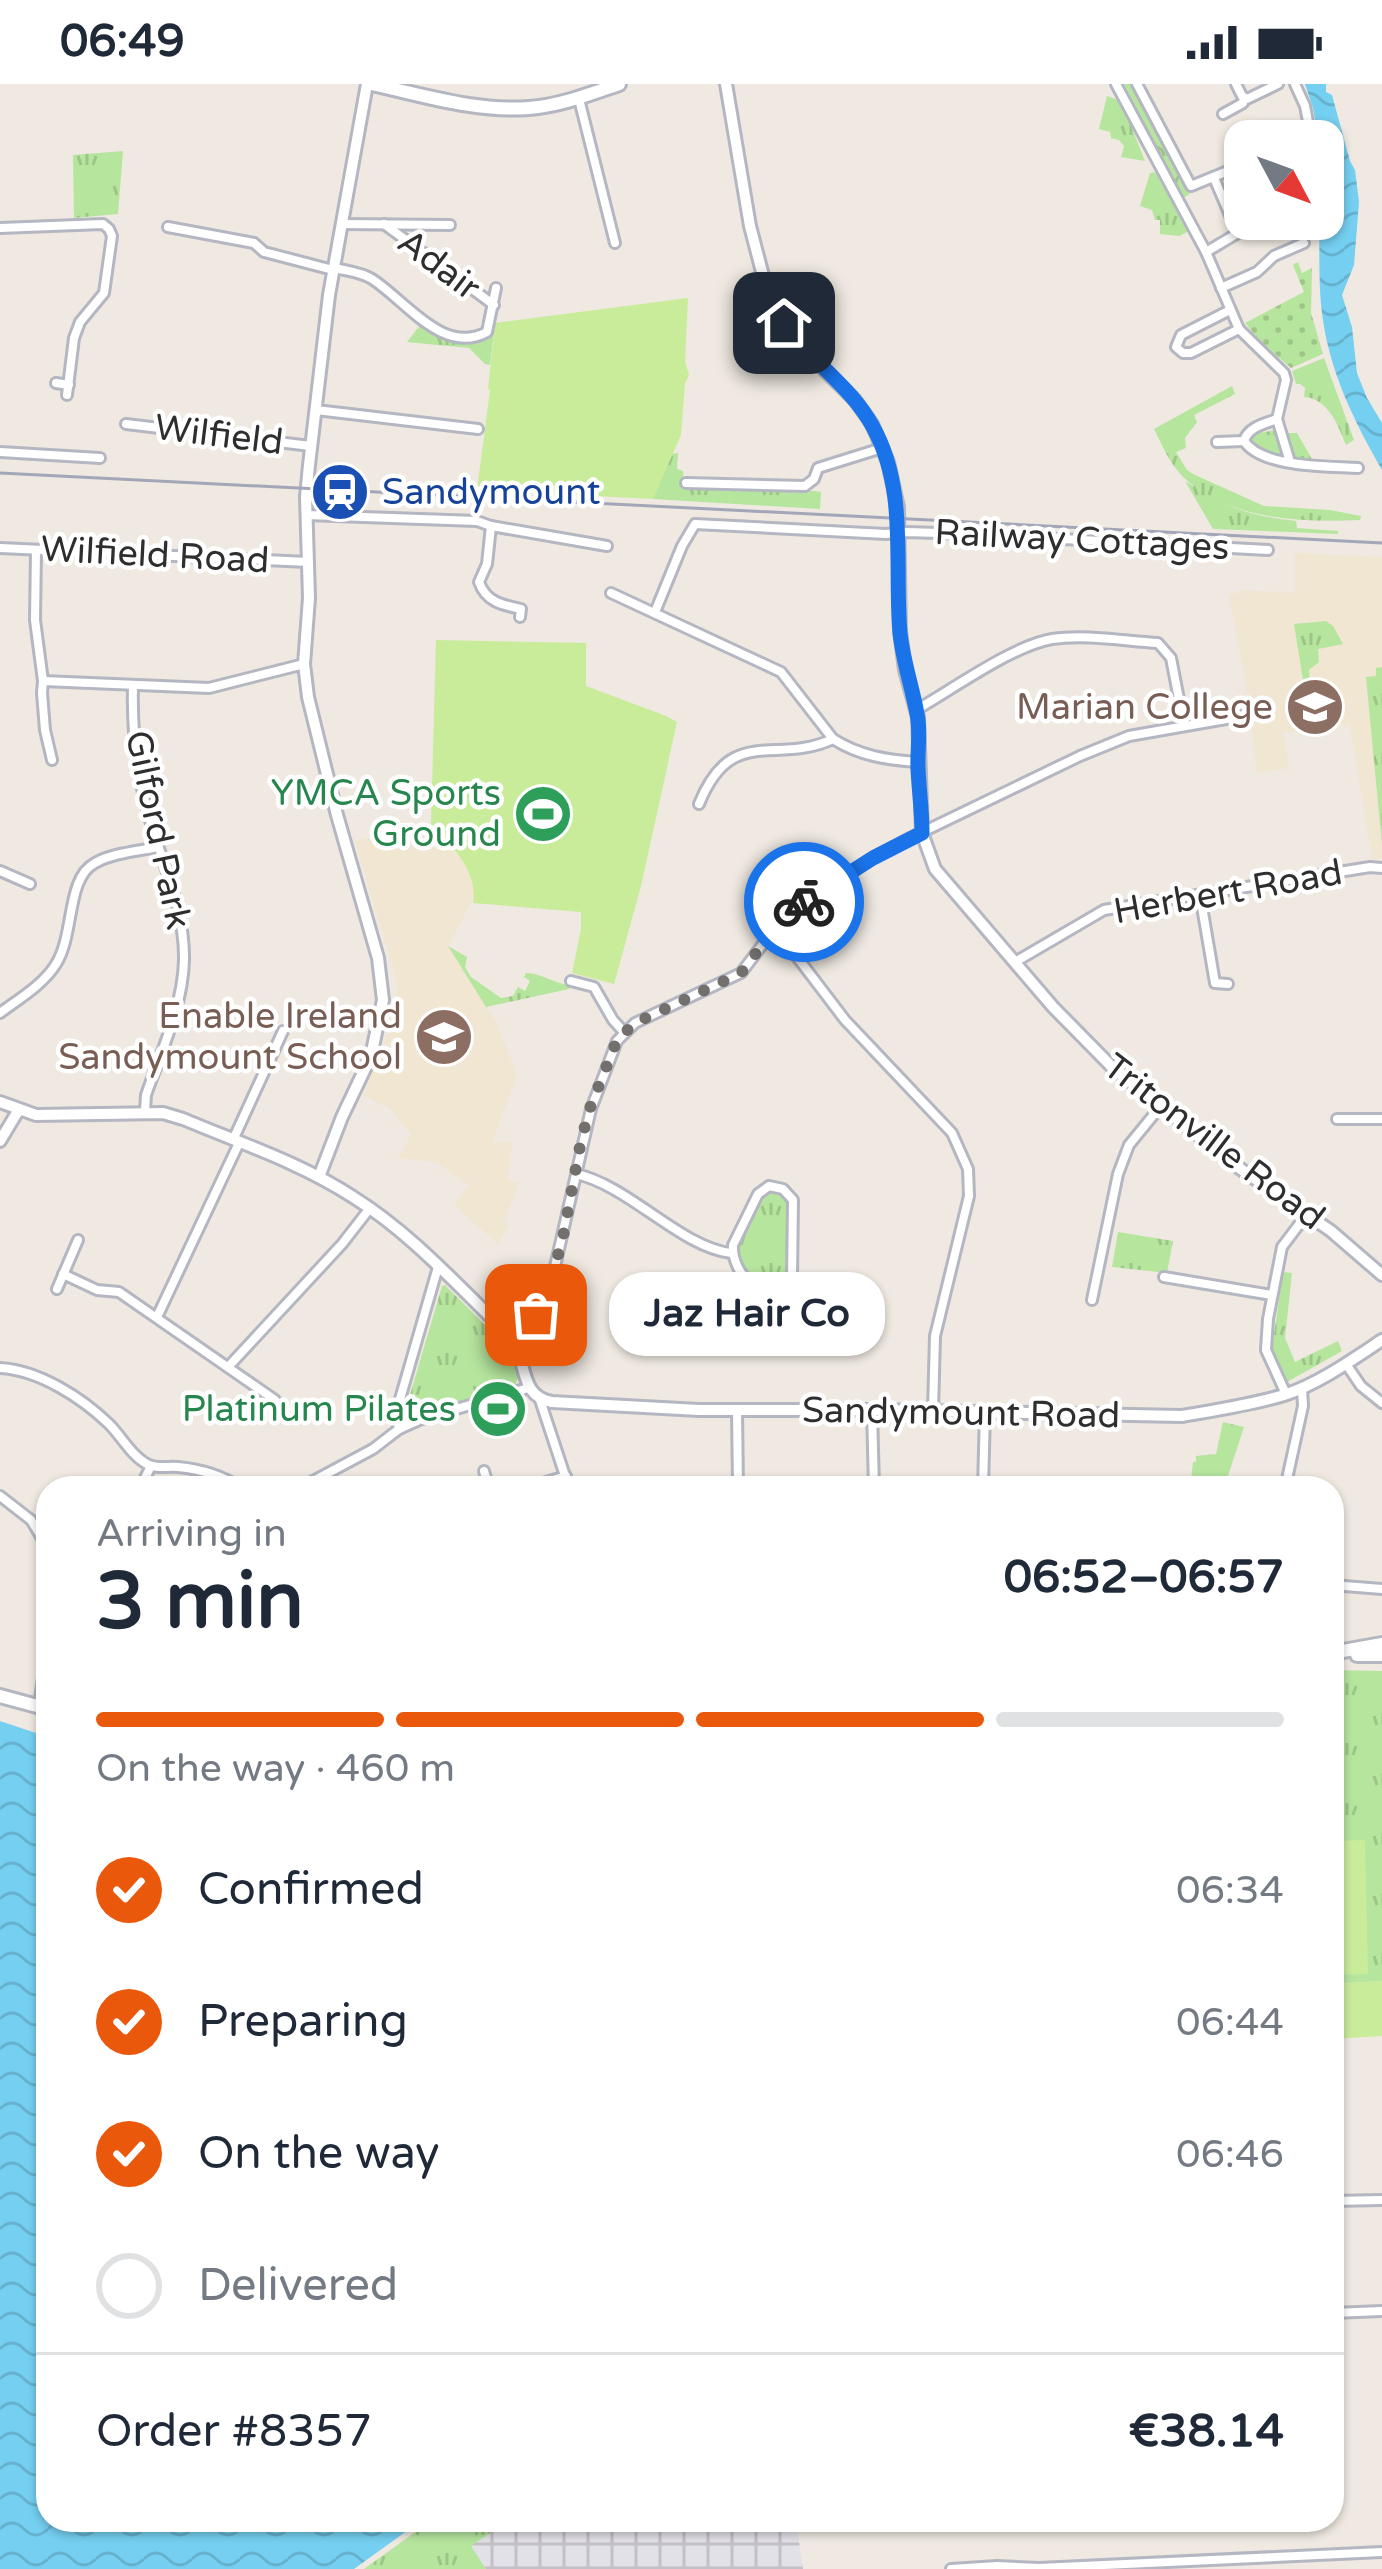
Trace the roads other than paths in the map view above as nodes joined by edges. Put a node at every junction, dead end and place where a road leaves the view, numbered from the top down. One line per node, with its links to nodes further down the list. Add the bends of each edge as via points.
1 (619, 84): 9 (main road)
2 (726, 84): 39 (street, via 766,291 797,343 847,389)
3 (1116, 84): 24 (street)
4 (1137, 84): 14 (street, via 1193,187)
5 (1236, 84): 10 (street)
6 (1277, 84): 10 (street)
7 (1295, 84): 12 (street)
8 (377, 85): 9 (main road, via 500,108); 16 (street)
9 (578, 98): 22 (street)
10 (1244, 98): 11 (street)
11 (1223, 114)
12 (1308, 120)
13 (1224, 173): 14 (street)
14 (1214, 178): 15 (street)
15 (1224, 201)
16 (342, 224): 17 (street); 25 (street)
17 (384, 224): 18 (street); 28 (street, Adair)
18 (450, 225)
19 (168, 227): 25 (street)
20 (0, 228): 31 (street, via 103,224 112,236 104,293 75,336 68,390)
21 (1226, 240): 24 (street)
22 (615, 243)
23 (1304, 243): 27 (street)
24 (1206, 252): 27 (street)
25 (335, 269): 28 (street, Adair, via 372,279 444,333 482,336); 32 (street)
26 (496, 288): 28 (street, Adair)
27 (1221, 288): 29 (street)
28 (495, 305)
29 (1230, 310): 30 (street); 30 (street, via 1181,335 1176,347 1190,353)
30 (1239, 329): 33 (street, via 1284,373)
31 (56, 383)
32 (316, 410): 35 (street); 38 (street)
33 (1277, 419): 36 (street); 42 (street)
34 (126, 424): 38 (street, Wilfield)
35 (478, 429)
36 (1244, 441): 37 (street); 42 (street, via 1255,454)
37 (1217, 442)
38 (311, 446): 45 (street)
39 (883, 448): 44 (street, via 818,468 805,486); 47 (street)
40 (0, 452): 41 (street)
41 (93, 461)
42 (1290, 462): 43 (street)
43 (1358, 468)
44 (686, 483)
45 (307, 515): 46 (street); 52 (street)
46 (491, 526): 48 (street); 55 (street, via 479,582 494,602 521,609)
47 (896, 533): 51 (street, Railway Cottages); 54 (street, Railway Cottages, via 695,524); 59 (street, via 900,631)
48 (607, 546)
49 (0, 548): 50 (street, Wilfield Road)
50 (36, 550): 52 (street, Wilfield Road); 57 (street)
51 (1268, 550)
52 (309, 562): 56 (street)
53 (610, 593): 54 (street)
54 (655, 612): 62 (street, via 781,673)
55 (520, 617)
56 (304, 664): 58 (street, via 209,688); 88 (street, via 384,988 371,1056)
57 (43, 680): 58 (street); 63 (street)
58 (133, 686): 67 (street, Gilford Park, via 137,763)
59 (916, 710): 61 (street, via 1033,644 1112,640 1163,646); 64 (street)
60 (1243, 716): 61 (street)
61 (1184, 725): 66 (street, via 1104,745)
62 (833, 739): 64 (street, via 874,757); 65 (street, via 732,757)
63 (52, 760)
64 (918, 762): 66 (street)
65 (700, 804)
66 (922, 833): 72 (street, via 814,895); 73 (street, Tritonville Road, via 935,869)
67 (158, 847): 76 (street, via 93,863 80,876 53,970); 82 (street, Gilford Park, via 184,955)
68 (1382, 868): 71 (street, Herbert Road)
69 (1, 874): 70 (street)
70 (30, 884)
71 (1200, 895): 73 (street, Herbert Road, via 1104,910); 75 (street, via 1215,983)
72 (775, 928): 78 (street, via 741,973); 114 (street, via 845,1020 948,1126 964,1157 969,1196 935,1336)
73 (1015, 962): 80 (street, Tritonville Road, via 1081,1038)
74 (571, 981): 78 (street, via 594,987)
75 (1228, 984)
76 (0, 1013)
77 (283, 1030): 86 (street)
78 (624, 1032): 87 (street, via 590,1108)
79 (0, 1102): 81 (street)
80 (1160, 1107): 90 (street, Tritonville Road); 99 (street, via 1118,1174)
81 (18, 1111): 82 (street); 85 (street)
82 (145, 1112): 86 (street)
83 (1337, 1119): 84 (street)
84 (1382, 1119)
85 (0, 1141)
86 (236, 1141): 88 (street); 100 (street)
87 (575, 1174): 92 (street); 102 (street, via 550,1284)
88 (319, 1177): 89 (street)
89 (370, 1208): 93 (street); 104 (street)
90 (1307, 1214): 95 (street, Tritonville Road); 98 (street, via 1282,1247)
91 (78, 1240): 94 (street)
92 (731, 1253): 92 (street, via 764,1292 789,1284 789,1193 761,1191)
93 (438, 1267): 102 (street); 116 (street, via 396,1413)
94 (63, 1274): 97 (street); 100 (street, via 119,1292)
95 (1382, 1275)
96 (1164, 1277): 98 (street)
97 (57, 1289)
98 (1272, 1295): 108 (street, via 1266,1350)
99 (1092, 1300)
100 (157, 1317): 104 (street)
101 (1382, 1340): 103 (street, Sandymount Road)
102 (518, 1345): 107 (street)
103 (1345, 1363): 106 (street, Sandymount Road); 111 (street)
104 (229, 1366): 109 (street)
105 (0, 1368): 117 (street, via 37,1377 86,1406)
106 (1302, 1387): 108 (street, Sandymount Road); 127 (street)
107 (528, 1388): 110 (street); 116 (street)
108 (1286, 1394): 115 (street, Sandymount Road, via 1182,1416)
109 (275, 1400)
110 (540, 1400): 112 (street, Sandymount Road); 123 (street)
111 (1382, 1402)
112 (737, 1410): 113 (street, Sandymount Road); 124 (street)
113 (872, 1410): 114 (street, Sandymount Road); 125 (street)
114 (933, 1412): 115 (street, Sandymount Road)
115 (985, 1412): 126 (street)
116 (399, 1429): 121 (street)
117 (151, 1466): 119 (street); 120 (street)
118 (484, 1472): 122 (street)
119 (146, 1476)
120 (210, 1476)
121 (322, 1476)
122 (485, 1476)
123 (566, 1476)
124 (738, 1476)
125 (874, 1476)
126 (983, 1476)
127 (1288, 1476)
128 (0, 1496): 129 (street)
129 (36, 1529)
130 (1344, 1586): 131 (street)
131 (1382, 1589)
132 (1382, 1644): 133 (main road)
133 (1344, 1652)
134 (1344, 1654): 135 (main road)
135 (1382, 1654)
136 (0, 1696): 137 (main road)
137 (36, 1706)
138 (1382, 2200): 139 (street)
139 (1344, 2201)
140 (1382, 2311): 141 (street)
141 (1344, 2313)
142 (1382, 2552): 143 (street)
143 (1109, 2567): 144 (street)
144 (951, 2569)

